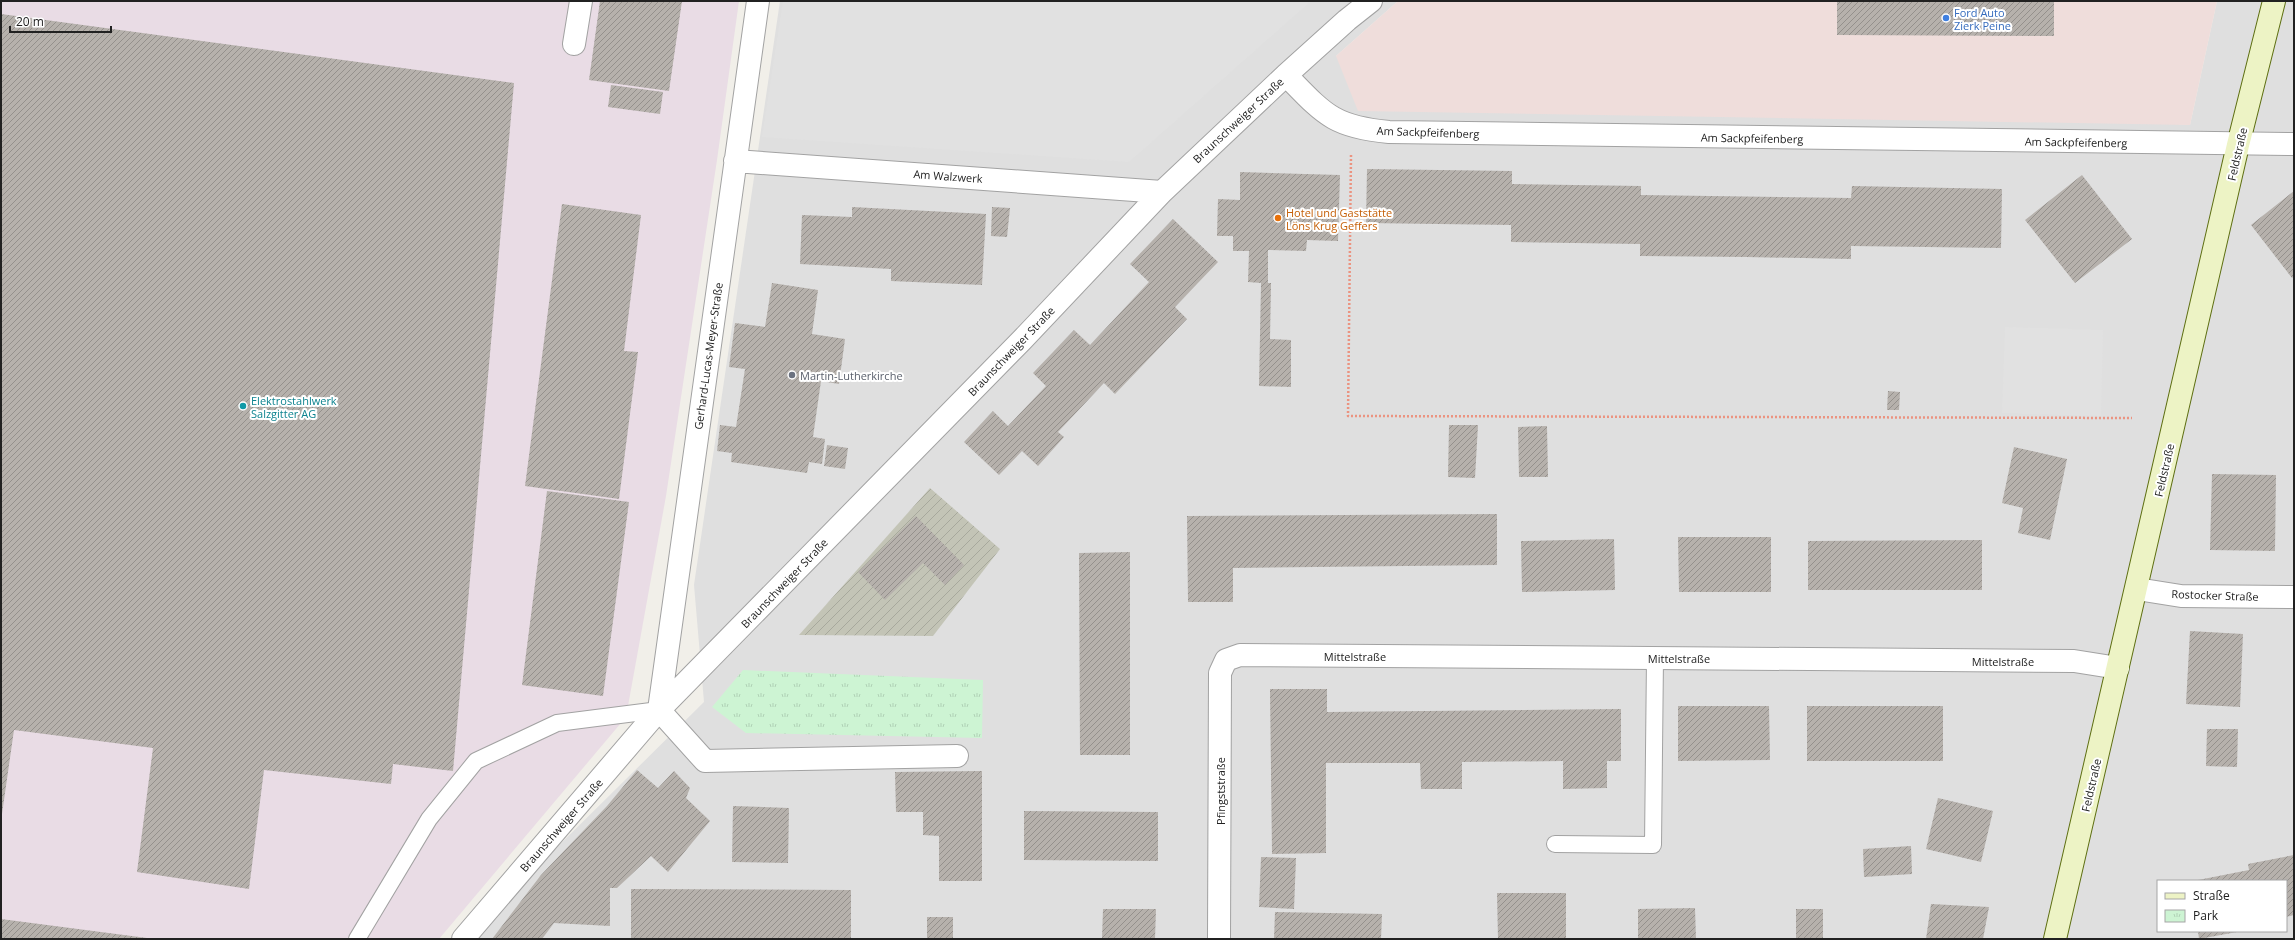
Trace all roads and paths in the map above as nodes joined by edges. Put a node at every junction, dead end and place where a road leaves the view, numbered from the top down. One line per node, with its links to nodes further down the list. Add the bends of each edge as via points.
1 (581, 1): 5 (street)
2 (758, 1): 10 (street, Gerhard-Lucas-Meyer-Straße)
3 (1371, 1): 6 (street, Braunschweiger Straße, via 1346,20)
4 (2274, 1): 9 (street, Feldstraße)
5 (574, 44)
6 (1286, 75): 7 (street, Am Sackpfeifenberg, via 1319,108 1342,124); 11 (street, Braunschweiger Straße)
7 (1351, 126): 9 (street, Am Sackpfeifenberg, via 1363,130 1397,132); 12 (path, via 1348,416)
8 (2294, 144): 9 (street, Am Sackpfeifenberg)
9 (2238, 145): 13 (street, Feldstraße)
10 (734, 161): 11 (street, Am Walzwerk); 18 (street, Gerhard-Lucas-Meyer-Straße)
11 (1162, 192): 18 (street, Braunschweiger Straße, via 1022,340)
12 (2132, 418)
13 (2137, 589): 14 (street, Rostocker Straße, via 2181,596); 17 (street, Feldstraße)
14 (2294, 597)
15 (1240, 655): 16 (street, Mittelstraße); 23 (street, Pfingststraße, via 1226,660 1220,673)
16 (1655, 658): 17 (street, Mittelstraße, via 2074,661); 20 (lane, via 1653,845)
17 (2118, 668): 24 (street, Feldstraße)
18 (659, 710): 19 (street, via 705,761); 21 (lane, via 557,723 476,761 429,819); 22 (street, Braunschweiger Straße)
19 (957, 756)
20 (1555, 844)
21 (356, 939)
22 (463, 939)
23 (1219, 939)
24 (2055, 939)

